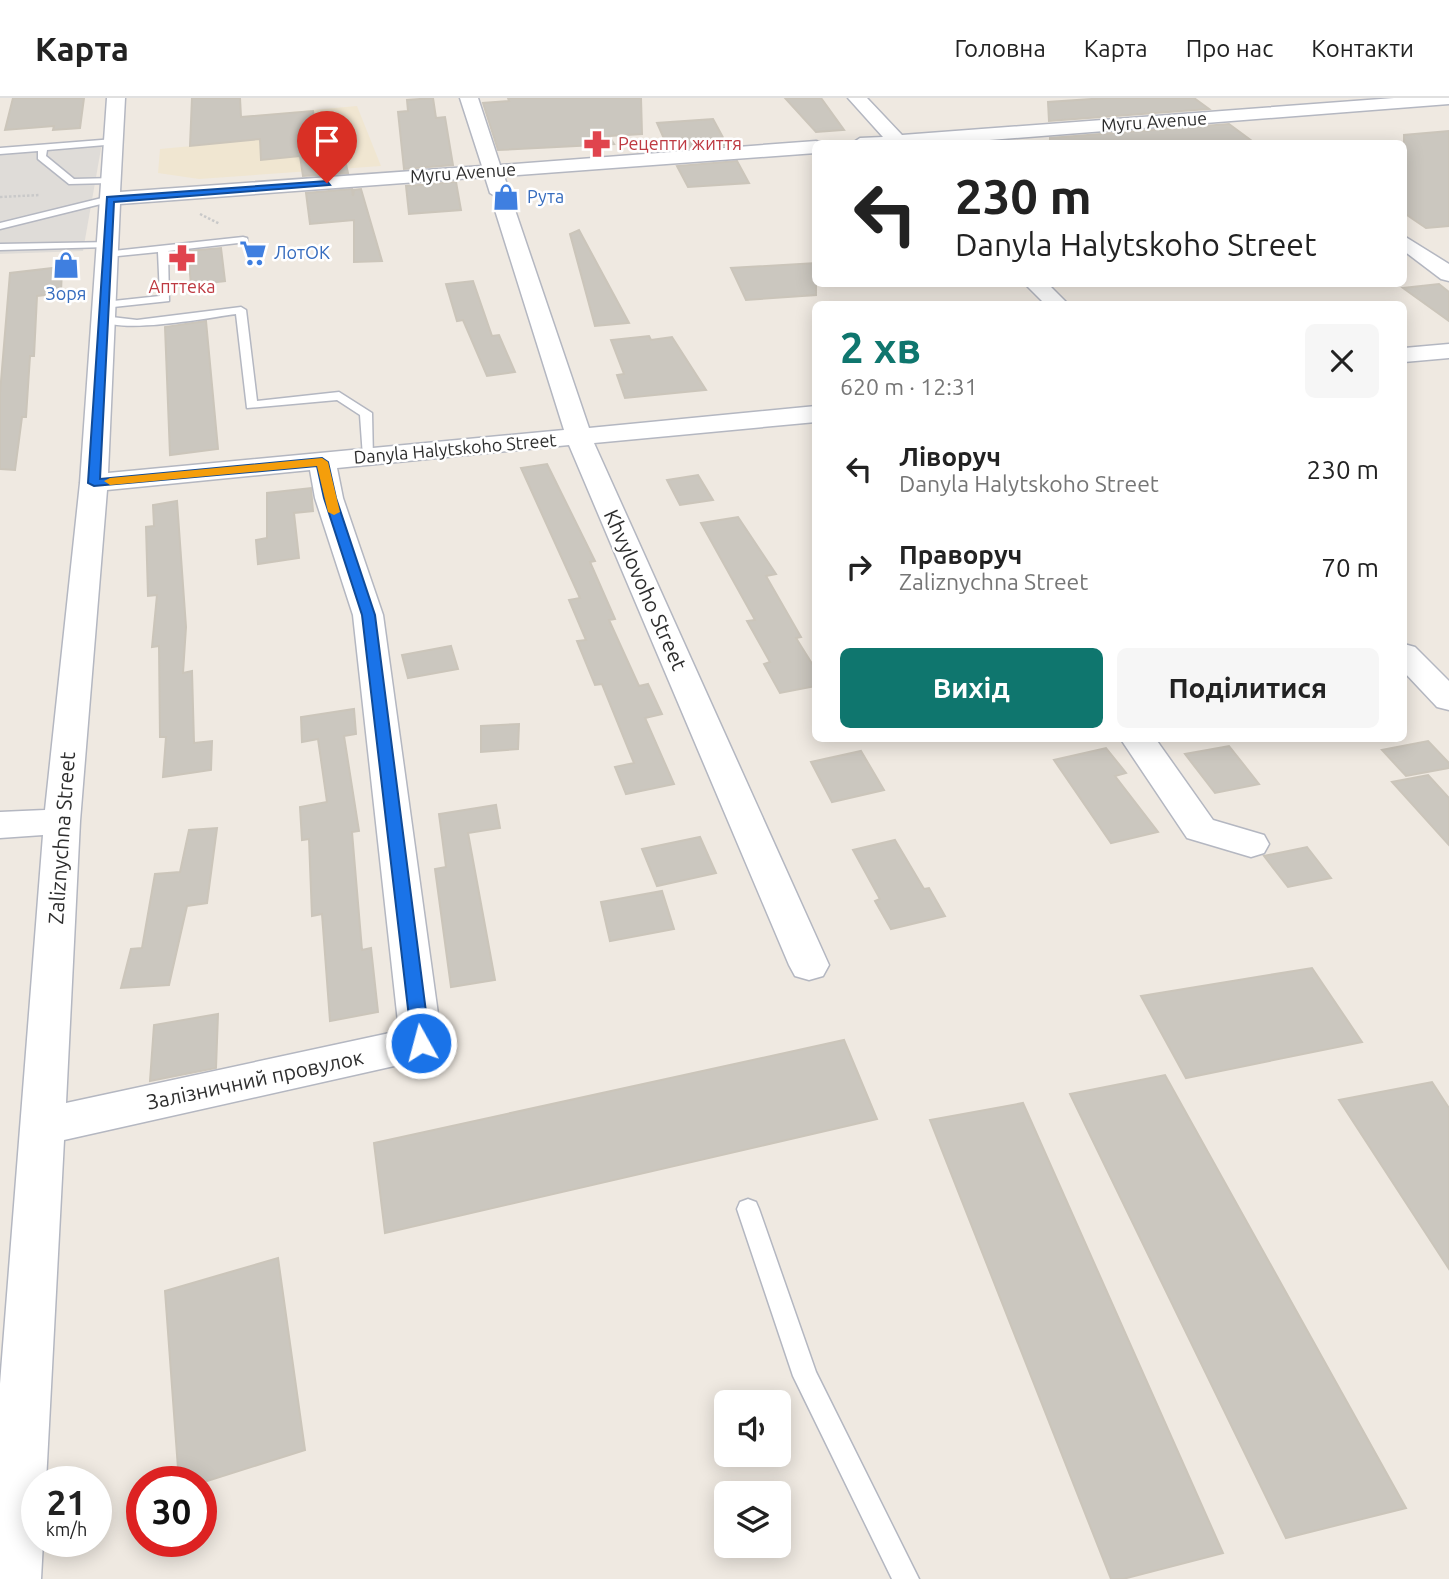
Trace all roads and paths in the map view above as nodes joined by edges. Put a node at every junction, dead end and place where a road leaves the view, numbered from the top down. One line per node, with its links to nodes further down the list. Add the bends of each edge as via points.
1 (116, 98): 9 (street, Zaliznychna Street)
2 (469, 98): 13 (street, Khvylovoho Street)
3 (857, 98): 7 (street)
4 (1449, 99): 5 (street, Myru Avenue)
5 (1234, 116): 6 (street); 8 (street, Myru Avenue)
6 (1253, 130)
7 (897, 140)
8 (925, 140)
9 (114, 142): 11 (lane); 14 (street, Zaliznychna Street)
10 (812, 147): 13 (street, Myru Avenue)
11 (43, 148): 12 (lane); 14 (lane, via 41,157 72,183)
12 (0, 151)
13 (493, 171): 14 (street, Myru Avenue); 29 (street, Khvylovoho Street)
14 (111, 190): 16 (lane); 21 (street, Zaliznychna Street)
15 (193, 211): 17 (path, via 234,230)
16 (0, 226)
17 (243, 240): 20 (lane)
18 (1407, 244): 22 (street)
19 (0, 247): 21 (lane)
20 (163, 248): 21 (lane); 25 (lane, via 165,299)
21 (108, 249): 25 (street, Zaliznychna Street)
22 (1449, 274)
23 (1040, 287): 24 (street)
24 (1054, 301)
25 (104, 312): 30 (lane, via 137,323 241,310 251,405 339,396 366,413); 32 (street, Zaliznychna Street)
26 (1449, 351): 27 (street)
27 (1407, 355)
28 (812, 414): 29 (street, Danyla Halytskoho Street)
29 (579, 438): 30 (street, Danyla Halytskoho Street); 39 (street, Khvylovoho Street)
30 (369, 457): 31 (street, Danyla Halytskoho Street)
31 (322, 462): 32 (street, Danyla Halytskoho Street); 40 (street, Залізничний провулок, via 368,615 421,1043)
32 (94, 483): 36 (street, Zaliznychna Street)
33 (1407, 657): 34 (street)
34 (1449, 700)
35 (1140, 742): 38 (street, via 1200,829)
36 (62, 821): 37 (street); 40 (street, Zaliznychna Street)
37 (0, 825)
38 (1251, 844)
39 (809, 965)
40 (44, 1126): 42 (street, Zaliznychna Street)
41 (748, 1209): 43 (lane, via 805,1376)
42 (13, 1579)
43 (906, 1579)

